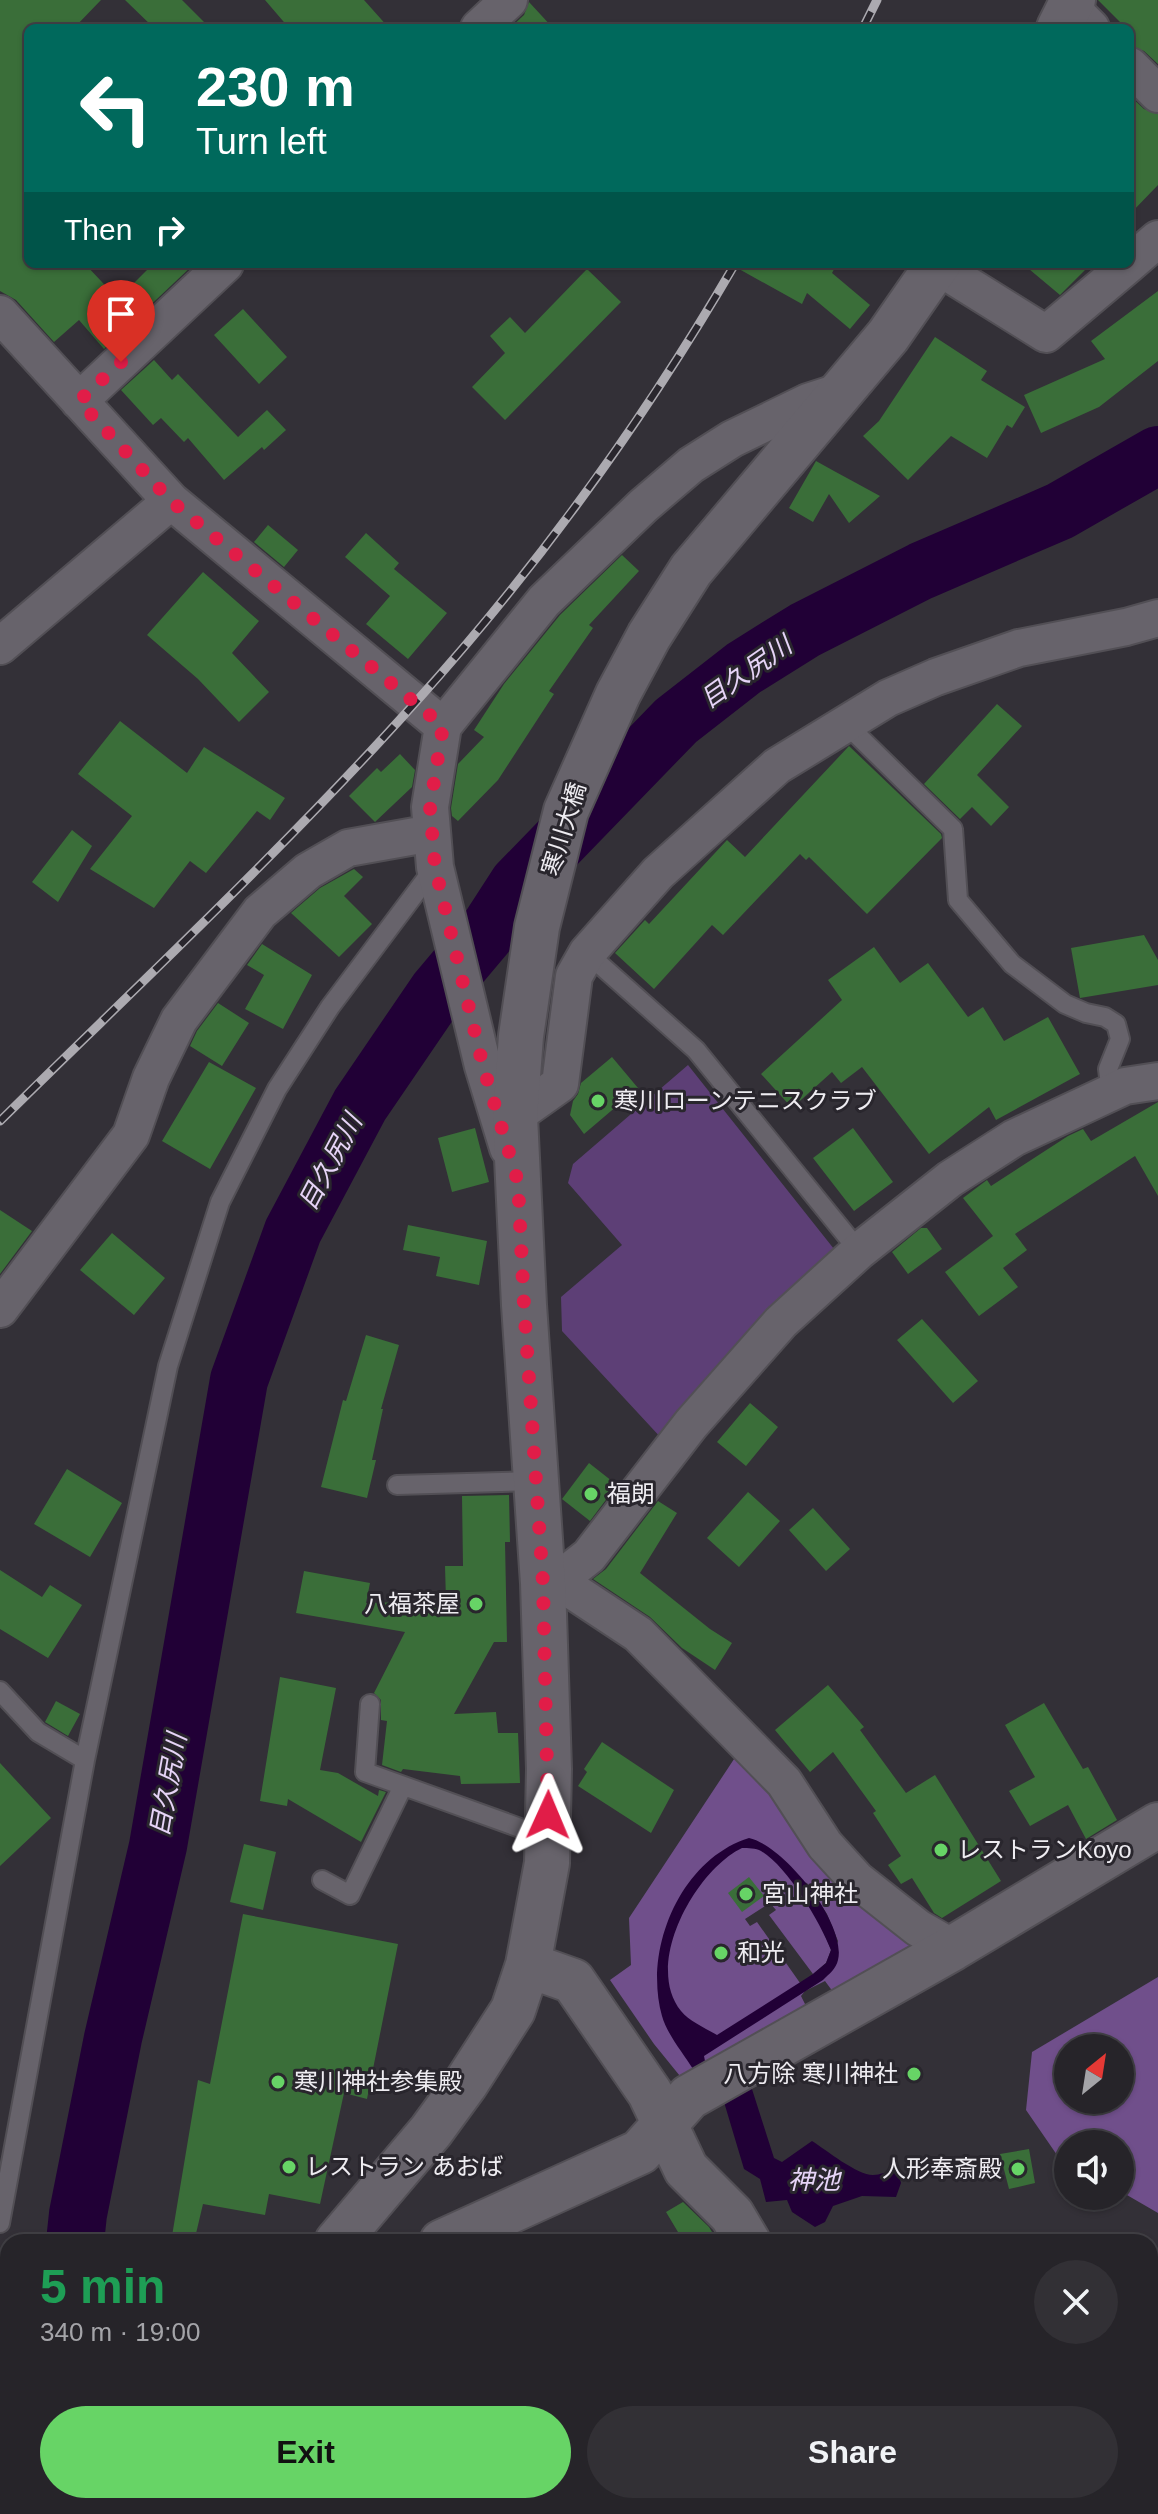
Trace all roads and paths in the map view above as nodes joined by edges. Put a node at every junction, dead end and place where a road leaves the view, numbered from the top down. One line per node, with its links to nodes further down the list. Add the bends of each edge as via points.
1 (509, 0): 2 (street)
2 (483, 24)
3 (1134, 70): 4 (street)
4 (1158, 94)
5 (1158, 239): 6 (street)
6 (1134, 256)
7 (221, 268): 13 (street)
8 (935, 268): 12 (street, 寒川大橋)
9 (942, 268): 10 (street, via 1046,334)
10 (1118, 268)
11 (0, 314): 13 (street)
12 (842, 391): 18 (street, via 732,439 691,465 544,601); 23 (street, 寒川大橋, via 691,570 649,636 598,736 566,811 537,927)
13 (79, 401): 14 (street)
14 (171, 501): 16 (street); 18 (street)
15 (1158, 618): 17 (street, via 1005,653 912,687)
16 (0, 646)
17 (845, 723): 20 (street, via 777,766 728,808 658,873); 22 (lane, via 953,829 958,900 1012,964 1065,1004 1116,1024 1120,1039 1108,1069)
18 (443, 726): 19 (street, via 430,807)
19 (435, 860): 24 (street, via 483,1066); 26 (street, via 348,848 308,871 260,912 179,1020 131,1135); 32 (lane, via 277,1089 220,1202 168,1366)
20 (587, 953): 23 (street, via 574,976 560,1084); 25 (lane, via 696,1050)
21 (1158, 1081): 22 (street)
22 (1111, 1093): 25 (street, via 1014,1138 950,1179)
23 (515, 1116): 24 (street, 寒川大橋)
24 (518, 1182): 27 (street, 寒川大橋)
25 (859, 1251): 29 (street, via 781,1322 691,1424 589,1556)
26 (0, 1309)
27 (536, 1481): 28 (lane); 29 (street, 寒川大橋)
28 (397, 1485)
29 (552, 1580): 35 (street, 寒川大橋); 37 (street, via 638,1634 784,1782 825,1845 857,1880)
30 (0, 1691): 32 (lane, via 38,1732)
31 (370, 1704): 33 (lane, via 365,1772)
32 (85, 1760): 40 (lane)
33 (403, 1786): 35 (lane); 36 (lane, via 350,1895)
34 (1158, 1825): 37 (street)
35 (548, 1838): 38 (street, 寒川大橋)
36 (322, 1880)
37 (953, 1948): 39 (street, via 689,2097)
38 (528, 1965): 39 (street, via 573,1981 650,2093); 41 (street, 寒川大橋, via 513,2010 466,2083)
39 (665, 2124): 42 (street, via 640,2152); 43 (street, via 686,2169 732,2215)
40 (0, 2223)
41 (344, 2234)
42 (460, 2234)
43 (743, 2234)

